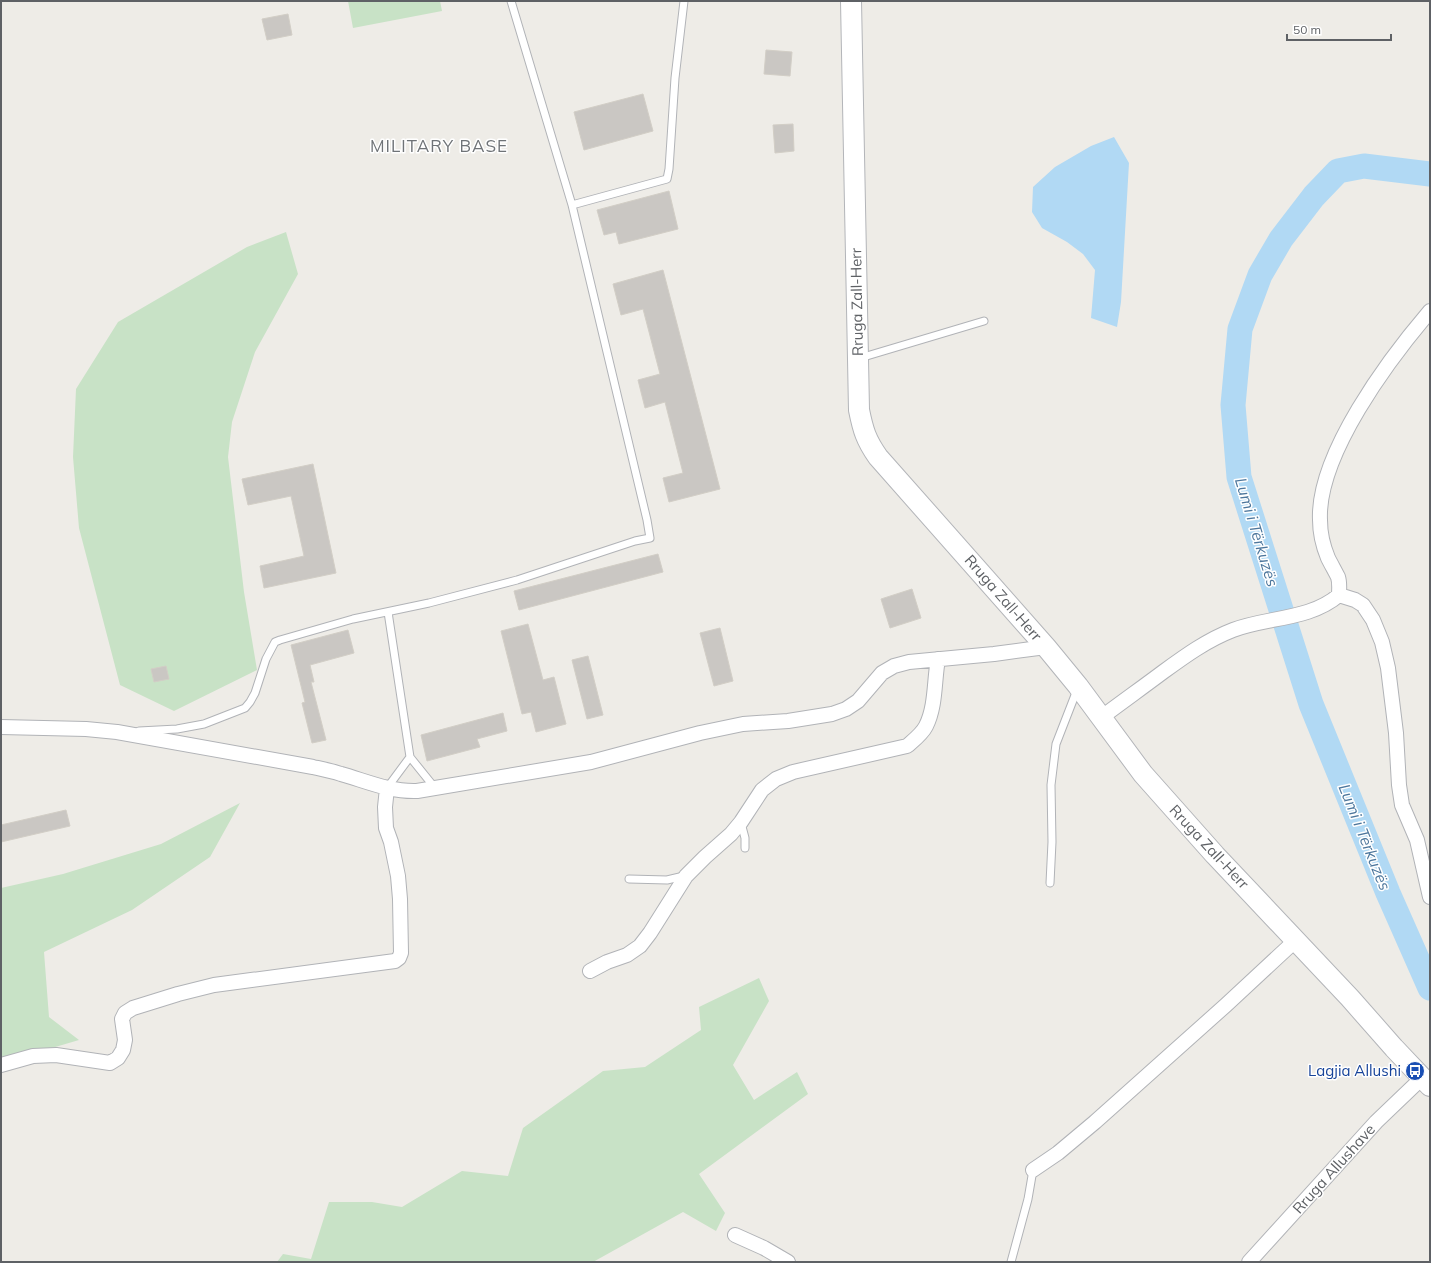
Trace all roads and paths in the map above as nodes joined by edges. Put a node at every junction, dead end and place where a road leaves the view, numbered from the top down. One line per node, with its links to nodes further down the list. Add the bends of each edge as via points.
1 (511, 1): 4 (lane)
2 (684, 1): 4 (lane, via 667,179)
3 (851, 1): 7 (main road, Rruga Zall-Herr)
4 (572, 205): 9 (lane, via 650,538 635,540 517,580)
5 (1430, 311): 8 (street, via 1407,337 1373,386 1343,437 1326,476 1320,498 1322,538 1328,558 1338,577)
6 (984, 321): 7 (lane)
7 (858, 359): 10 (main road, Rruga Zall-Herr, via 859,410 869,444)
8 (1339, 595): 13 (street, via 1331,602 1309,611 1234,629 1214,638); 24 (street, via 1363,605 1373,620 1382,642 1396,733 1402,805 1417,840)
9 (388, 612): 15 (lane, via 353,619 275,642 266,659 255,693 245,708 204,724 178,729); 16 (lane)
10 (1046, 647): 11 (street); 12 (main road, Rruga Zall-Herr)
11 (938, 659): 18 (street, via 894,666 882,673 858,701 832,714 744,724 591,762); 19 (street, via 931,712 926,727 917,738 907,746 793,772 776,779 762,790)
12 (1078, 686): 13 (main road, Rruga Zall-Herr); 23 (lane, via 1056,744 1051,785)
13 (1102, 718): 25 (main road, Rruga Zall-Herr, via 1147,779)
14 (1, 727): 15 (street)
15 (117, 732): 17 (street, via 313,767)
16 (410, 757): 17 (lane); 18 (lane)
17 (387, 788): 18 (street, via 403,792); 27 (street, via 386,828 396,860 400,898 401,953 395,961 214,985 133,1008 125,1012 122,1018 125,1040 123,1050 118,1058 110,1063 56,1055 33,1056)
18 (435, 788)
19 (741, 822): 20 (lane); 21 (street)
20 (745, 848)
21 (686, 876): 22 (lane, via 667,880); 26 (street, via 640,946)
22 (629, 879)
23 (1050, 883)
24 (1430, 897)
25 (1296, 940): 28 (main road, Rruga Zall-Herr); 29 (street, via 1095,1122)
26 (590, 971)
27 (1, 1065)
28 (1426, 1082): 33 (street, Rruga Allushave, via 1372,1127)
29 (1033, 1170): 32 (lane)
30 (735, 1235): 31 (street)
31 (788, 1262)
32 (1011, 1262)
33 (1249, 1262)

